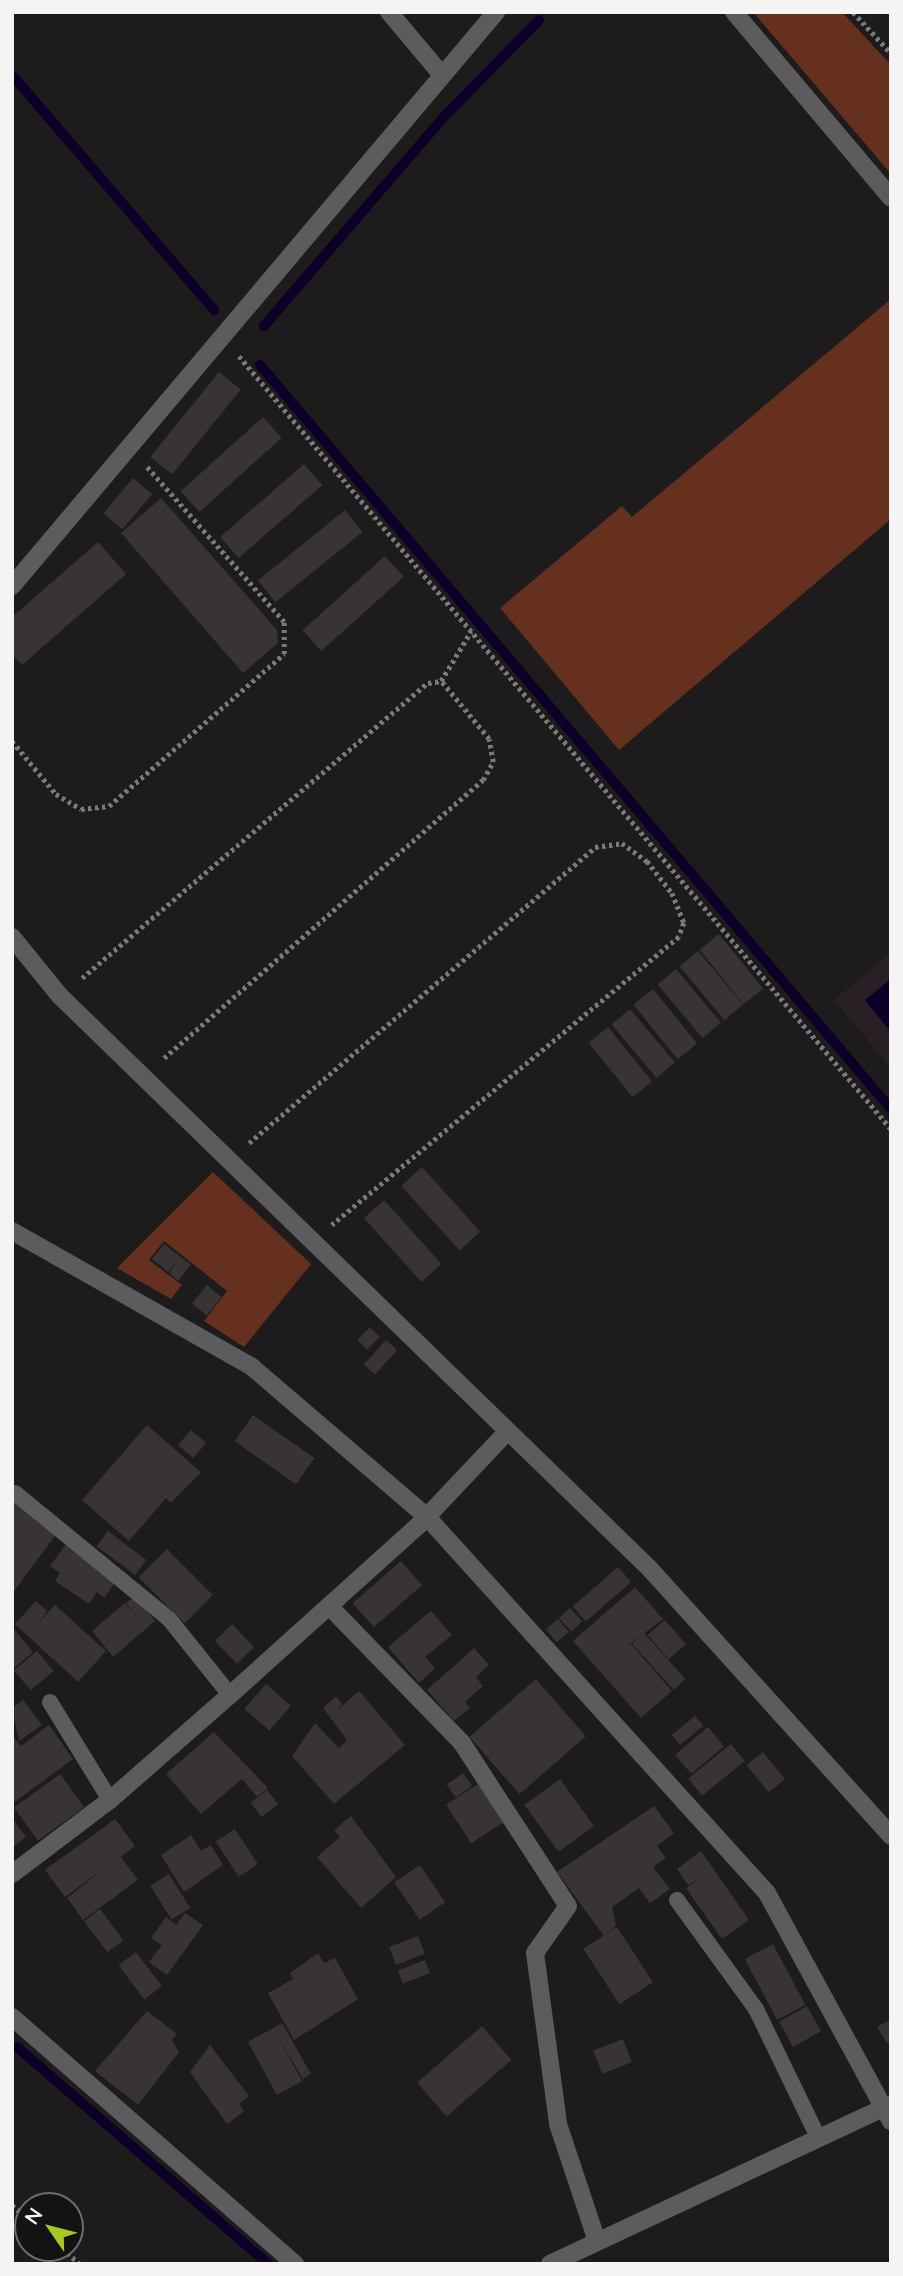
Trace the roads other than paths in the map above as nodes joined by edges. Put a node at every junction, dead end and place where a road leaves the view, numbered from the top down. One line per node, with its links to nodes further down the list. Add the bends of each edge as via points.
1 (389, 12): 4 (street)
2 (496, 12): 4 (street)
3 (734, 12): 5 (street)
4 (441, 75): 6 (street)
5 (891, 198)
6 (12, 586)
7 (12, 937): 9 (street, via 60,996)
8 (12, 1231): 11 (street, via 252,1367)
9 (507, 1432): 11 (street); 16 (street, via 650,1569)
10 (15, 1493): 13 (lane, via 160,1610)
11 (427, 1517): 12 (street); 20 (street, via 766,1893)
12 (329, 1606): 13 (street); 22 (street, via 462,1743 568,1906 535,1953 558,2124)
13 (230, 1695): 15 (street)
14 (50, 1702): 15 (lane)
15 (110, 1800): 17 (street)
16 (891, 1836)
17 (12, 1874)
18 (677, 1900): 21 (lane, via 757,2010)
19 (12, 2017): 23 (street)
20 (888, 2110): 21 (street)
21 (818, 2137): 22 (street)
22 (597, 2241): 24 (street)
23 (295, 2264)
24 (550, 2264)

